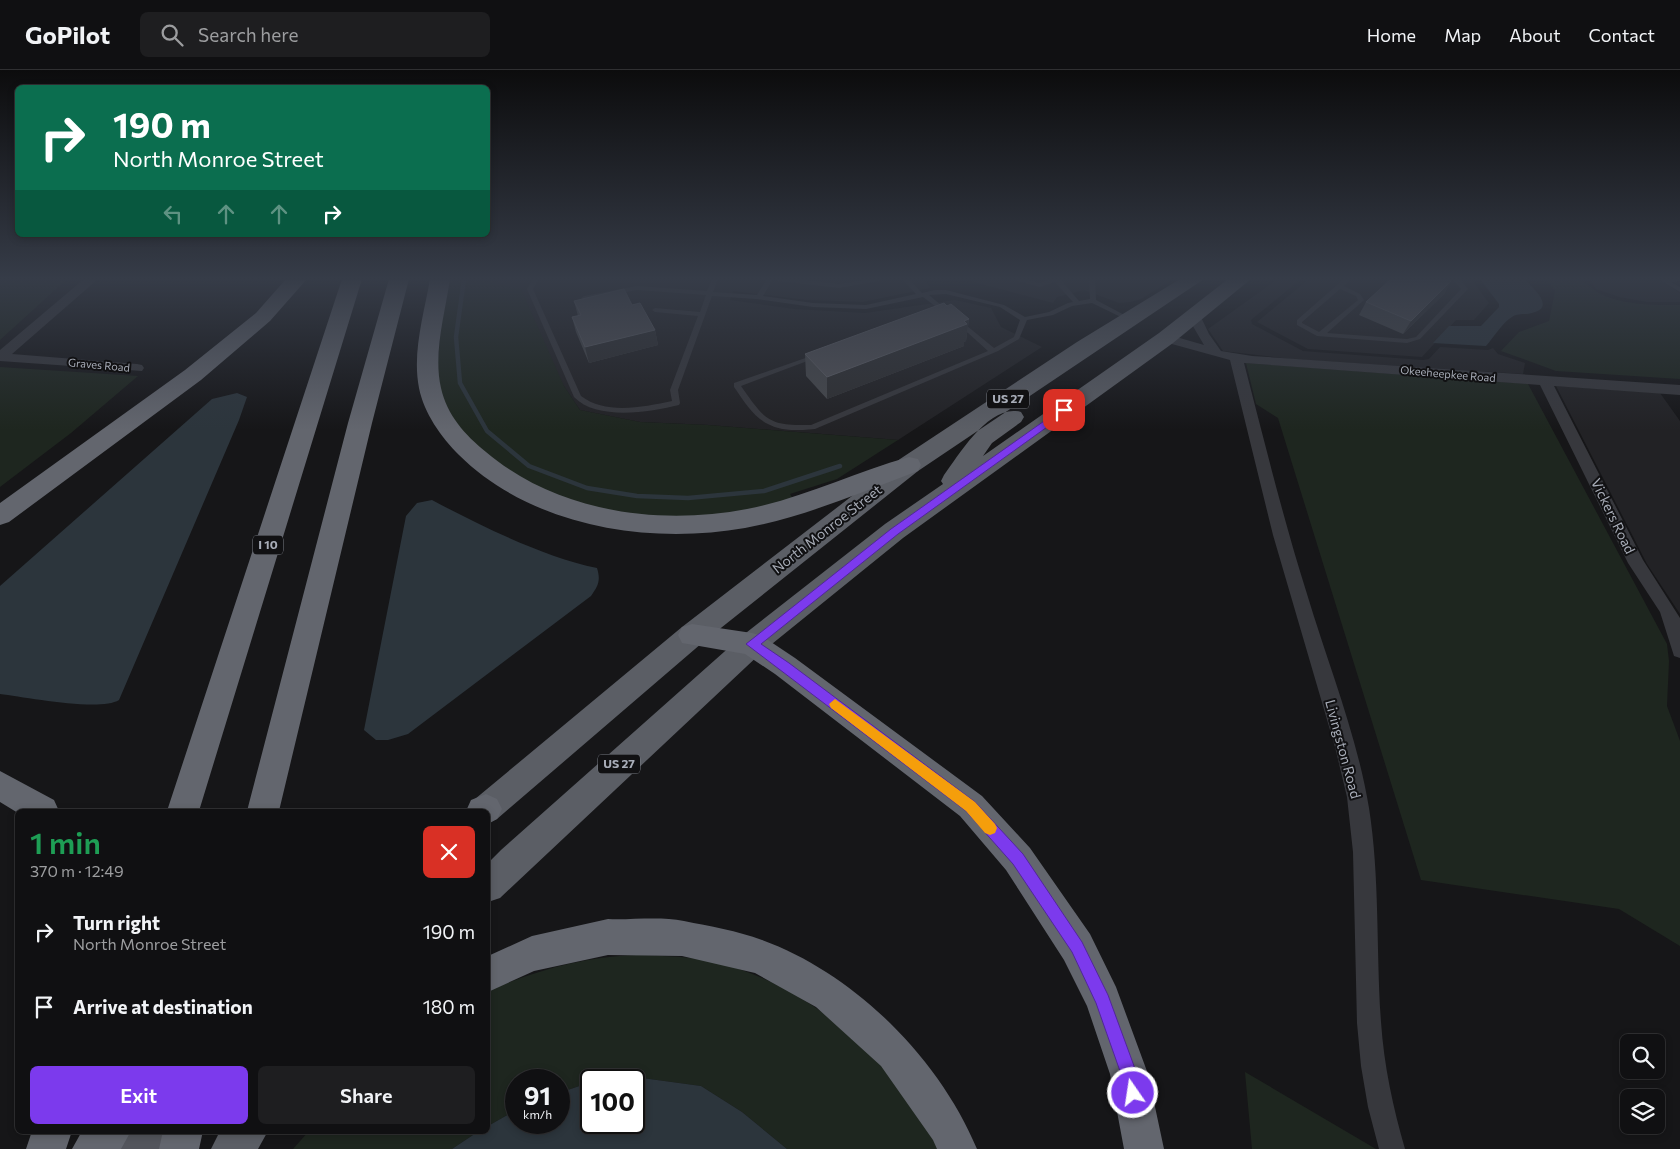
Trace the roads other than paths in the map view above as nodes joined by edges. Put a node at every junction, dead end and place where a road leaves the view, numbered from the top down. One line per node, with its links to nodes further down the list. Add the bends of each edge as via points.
1 (33, 329): 23 (street)
2 (248, 329): 30 (highway, via 193,376)
3 (336, 329): 36 (highway, I 10)
4 (386, 329): 37 (highway)
5 (433, 329): 28 (highway, via 427,368 430,390 454,437 504,479 539,498 606,517 668,524 714,522 783,511)
6 (548, 329): 7 (lane, via 583,404 629,410 676,403 674,390)
7 (696, 329)
8 (967, 329): 20 (lane)
9 (1020, 329): 20 (lane, via 1017,338)
10 (1113, 329): 28 (highway, North Monroe Street / US 27)
11 (1132, 329): 29 (highway, via 1124,340 984,437)
12 (1164, 329): 19 (highway)
13 (1177, 329): 19 (highway, US 27)
14 (1200, 329): 22 (street)
15 (1307, 329): 18 (lane)
16 (1326, 329): 18 (lane)
17 (1426, 329): 18 (lane, via 1418,338 1407,341)
18 (1321, 334)
19 (1166, 338): 22 (street, Okeeheepkee Road); 29 (highway, US 27)
20 (993, 351): 21 (lane, via 812,427 788,428 760,419 737,385)
21 (822, 354)
22 (1217, 354): 24 (street, Okeeheepkee Road)
23 (0, 357): 25 (street, Graves Road)
24 (1236, 358): 26 (street, Okeeheepkee Road); 55 (street, Livingston Road, via 1283,546 1341,735 1358,808 1366,881 1368,1029 1373,1079)
25 (137, 368)
26 (1545, 380): 27 (street, Okeeheepkee Road); 33 (street, Vickers Road, via 1636,563 1667,609)
27 (1680, 390)
28 (909, 465): 31 (highway, North Monroe Street / US 27)
29 (943, 496): 32 (highway, US 27)
30 (0, 516)
31 (692, 635): 32 (highway); 38 (highway, North Monroe Street / US 27)
32 (752, 644): 39 (highway, US 27); 54 (highway, via 970,806 1018,859 1077,947 1103,1000 1129,1074)
33 (1680, 651)
34 (0, 785): 35 (highway)
35 (41, 809)
36 (185, 809)
37 (264, 809)
38 (486, 809)
39 (490, 884)
40 (490, 973): 53 (highway, via 532,954 608,937 682,938 760,957 829,994 894,1053 947,1126)
41 (51, 1134): 47 (highway)
42 (81, 1134): 48 (highway)
43 (107, 1134): 49 (highway)
44 (149, 1134): 50 (main road)
45 (182, 1134): 51 (highway)
46 (245, 1134): 52 (highway)
47 (46, 1149)
48 (76, 1149)
49 (92, 1149)
50 (134, 1149)
51 (179, 1149)
52 (231, 1149)
53 (957, 1149)
54 (1144, 1149)
55 (1392, 1149)

